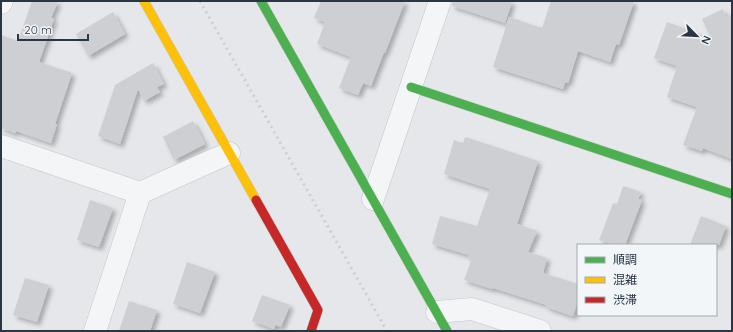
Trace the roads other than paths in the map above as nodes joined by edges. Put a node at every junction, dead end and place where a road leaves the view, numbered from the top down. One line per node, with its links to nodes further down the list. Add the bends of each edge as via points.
1 (144, 1): 6 (street)
2 (261, 1): 9 (street)
3 (440, 1): 4 (street)
4 (411, 87): 8 (street); 9 (street)
5 (1, 146): 7 (street)
6 (229, 153): 7 (street); 12 (street, via 318,310)
7 (140, 193): 11 (street)
8 (732, 194)
9 (373, 199): 10 (street)
10 (437, 312): 13 (street); 14 (street, via 472,309)
11 (95, 331)
12 (311, 331)
13 (447, 331)
14 (540, 331)

